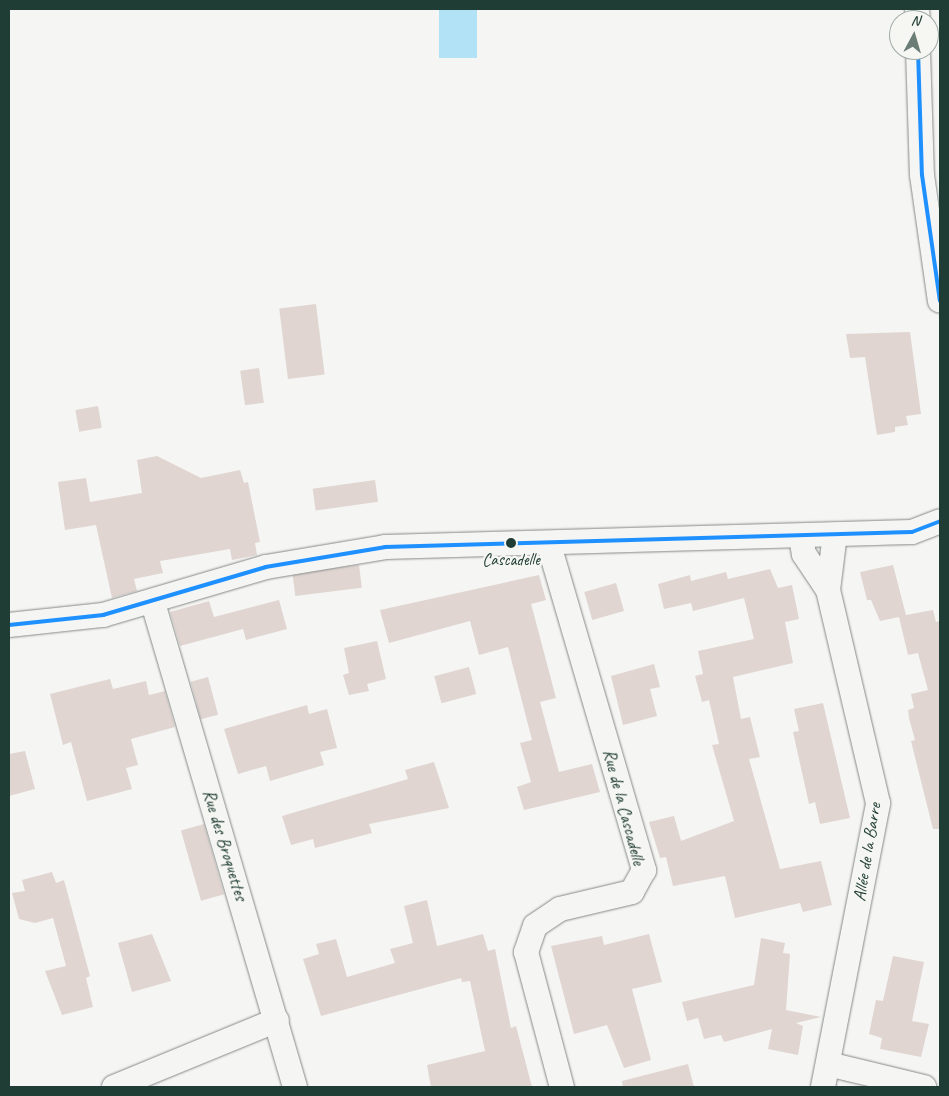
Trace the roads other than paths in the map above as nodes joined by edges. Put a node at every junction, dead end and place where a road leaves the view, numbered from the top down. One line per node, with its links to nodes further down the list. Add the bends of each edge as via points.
1 (921, 60): 2 (street)
2 (930, 91): 3 (street, via 922,175)
3 (940, 301)
4 (940, 521): 5 (street, via 912,532)
5 (835, 534): 6 (street); 8 (street, Allée de la Barre)
6 (802, 536): 7 (street); 8 (street, Allée de la Barre, via 804,554)
7 (549, 546): 9 (street, via 385,547 266,567); 15 (street, Rue de la Cascadelle, via 644,870 632,892 560,909 535,926 526,952)
8 (828, 590): 12 (street, Allée de la Barre, via 878,803)
9 (153, 603): 10 (street, via 102,615); 11 (street, Rue des Broquettes)
10 (9, 625)
11 (277, 1020): 13 (street); 14 (street, Rue des Broquettes)
12 (828, 1064): 16 (street, Allée de la Barre); 17 (street)
13 (114, 1087)
14 (294, 1087)
15 (562, 1087)
16 (823, 1087)
17 (924, 1087)

